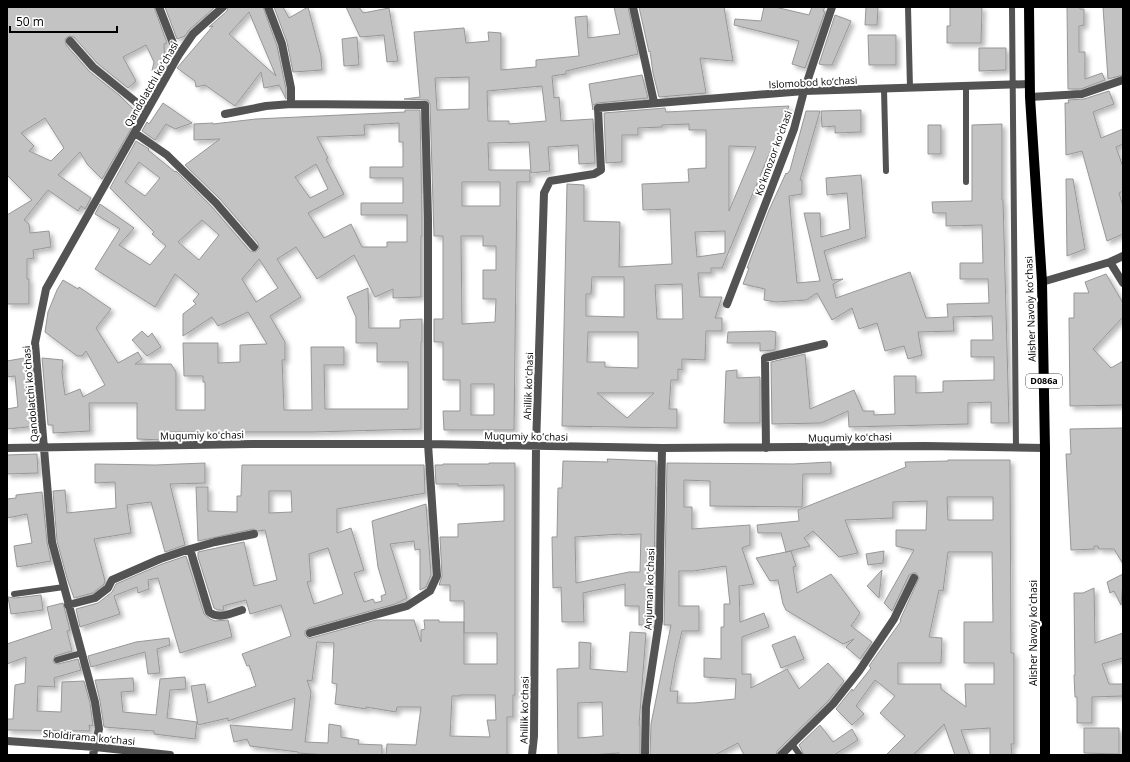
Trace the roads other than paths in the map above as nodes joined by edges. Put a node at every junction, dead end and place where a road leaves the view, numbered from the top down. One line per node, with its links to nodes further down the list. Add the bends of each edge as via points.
1 (159, 7): 10 (street)
2 (223, 7): 10 (street, Qandolatchi koʻchasi, via 193,34)
3 (268, 7): 20 (street, via 282,44 291,88)
4 (633, 7): 19 (street)
5 (832, 7): 17 (street, Koʻkmozor koʻchasi)
6 (908, 7): 15 (lane)
7 (1012, 7): 13 (lane)
8 (1029, 7): 12 (main road, Alisher Navoiy koʻchasi / D086a)
9 (70, 41): 22 (street, via 93,67)
10 (178, 56): 22 (street, Qandolatchi koʻchasi)
11 (1123, 80): 18 (street, via 1082,94)
12 (1030, 84): 13 (street, Islomobod ko‘chasi); 18 (main road, Alisher Navoiy koʻchasi / D086a)
13 (1012, 85): 14 (street, Islomobod ko‘chasi); 40 (lane)
14 (966, 86): 15 (street, Islomobod ko‘chasi); 26 (lane)
15 (910, 88): 16 (street, Islomobod ko‘chasi)
16 (884, 89): 17 (street, Islomobod ko‘chasi); 25 (lane)
17 (804, 91): 19 (street, Islomobod ko‘chasi); 32 (street, Koʻkmozor koʻchasi, via 794,129)
18 (1030, 97): 30 (main road, Alisher Navoiy koʻchasi / D086a)
19 (654, 102): 21 (street, Islomobod ko‘chasi)
20 (291, 104): 23 (street); 34 (street, via 425,105)
21 (598, 108): 35 (street, Ahillik koʻchasi, via 601,170 594,174 550,181 544,193)
22 (147, 111): 24 (street, Qandolatchi koʻchasi)
23 (224, 114)
24 (135, 133): 27 (street, via 167,155 216,203); 36 (street, Qandolatchi koʻchasi, via 46,289 35,343)
25 (886, 171)
26 (966, 182)
27 (254, 247)
28 (1123, 256): 29 (street)
29 (1110, 262): 30 (street); 31 (street)
30 (1042, 282): 41 (main road, Alisher Navoiy koʻchasi / D086a)
31 (1123, 283)
32 (727, 304)
33 (824, 344): 39 (street, via 765,358)
34 (428, 444): 35 (street, Muqumiy koʻchasi); 36 (street, Muqumiy koʻchasi); 49 (street, via 436,576 430,591 407,606)
35 (536, 446): 38 (street, Muqumiy koʻchasi); 56 (street, Ahillik koʻchasi)
36 (44, 447): 37 (street, Muqumiy koʻchasi); 45 (street, Qandolatchi koʻchasi, via 52,542)
37 (7, 448)
38 (662, 448): 39 (street, Muqumiy koʻchasi); 57 (street, Anjuman koʻchasi, via 659,621 646,707)
39 (766, 448): 40 (street, Muqumiy koʻchasi)
40 (1016, 448): 41 (street, Muqumiy koʻchasi)
41 (1044, 448): 60 (main road, Alisher Navoiy koʻchasi / D086a)
42 (254, 534): 43 (street)
43 (190, 548): 47 (street, via 112,580 108,588 95,598); 48 (street, via 209,612 219,616)
44 (914, 578): 53 (street, via 894,619 859,671 833,704)
45 (64, 587): 46 (lane); 47 (street, Qandolatchi koʻchasi)
46 (14, 594)
47 (68, 605): 50 (street, Qandolatchi koʻchasi)
48 (242, 610)
49 (310, 633)
50 (82, 653): 51 (lane); 54 (street, Qandolatchi koʻchasi, via 99,729)
51 (57, 660)
52 (7, 741): 54 (street, Sholdirama ko‘chasi)
53 (792, 744): 58 (street); 59 (lane)
54 (94, 751): 55 (street, Sholdirama ko‘chasi)
55 (170, 755)
56 (532, 755)
57 (645, 755)
58 (781, 755)
59 (800, 755)
60 (1045, 755)

